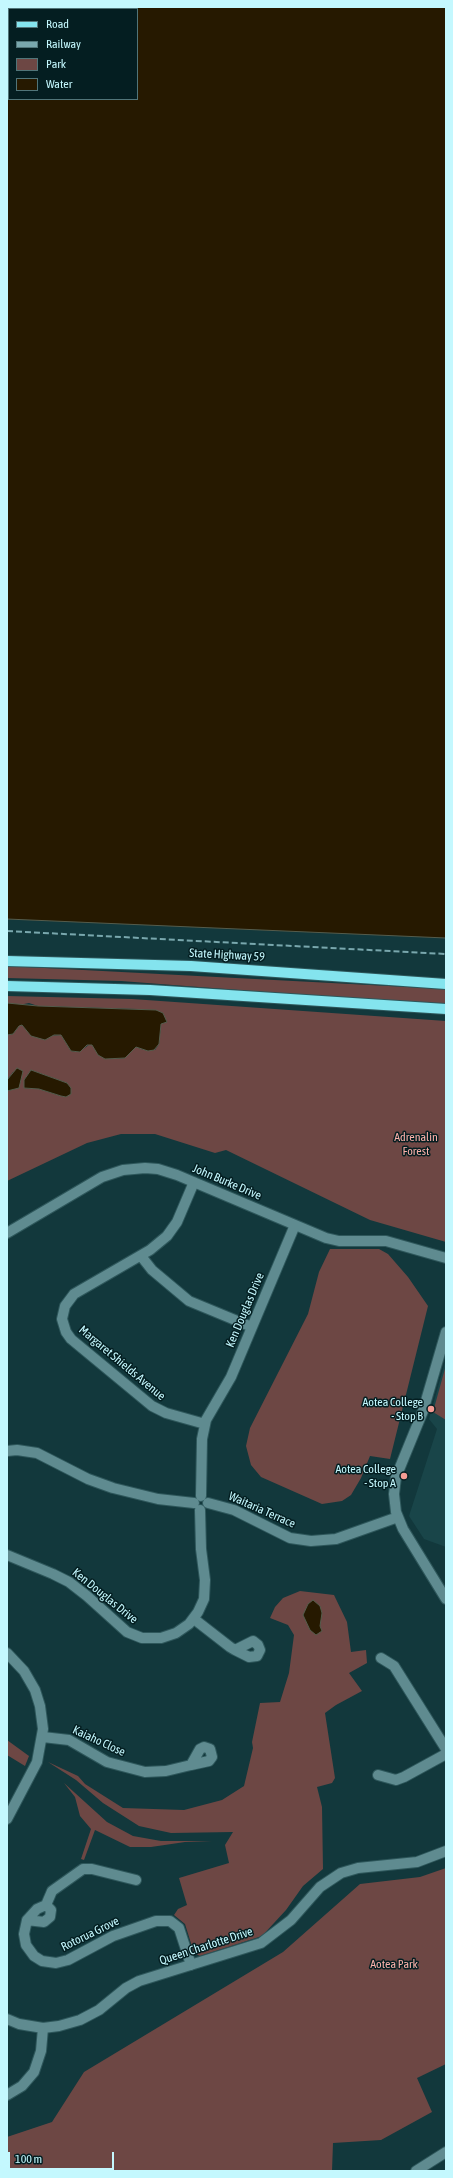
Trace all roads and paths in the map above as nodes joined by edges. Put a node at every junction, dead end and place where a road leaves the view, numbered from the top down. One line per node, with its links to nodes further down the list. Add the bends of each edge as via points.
1 (7, 961): 2 (main road, State Highway 59, via 191,966)
2 (446, 984)
3 (7, 986): 4 (main road, via 158,991)
4 (446, 1009)
5 (194, 1182): 6 (street, John Burke Drive); 7 (street, John Burke Drive, via 152,1168 115,1172 102,1177); 8 (street, Margaret Shields Avenue, via 172,1230)
6 (295, 1225): 9 (street, John Burke Drive, via 331,1239 386,1241); 10 (street, Ken Douglas Drive)
7 (7, 1233)
8 (141, 1256): 10 (street, via 152,1270 189,1300); 12 (street, Margaret Shields Avenue, via 72,1296 64,1310 64,1327 74,1342 152,1406 166,1413)
9 (446, 1258)
10 (252, 1327): 12 (street, Ken Douglas Drive, via 231,1377)
11 (446, 1332): 15 (street, via 423,1411 396,1477 394,1494)
12 (205, 1424): 14 (street, Ken Douglas Drive, via 202,1439)
13 (7, 1451): 14 (street, Waitaria Terrace, via 37,1453 88,1479 113,1488 158,1499)
14 (201, 1503): 15 (street, Waitaria Terrace, via 234,1510 290,1538 311,1542 336,1539); 18 (street, Ken Douglas Drive, via 201,1549 205,1591 202,1605)
15 (398, 1517): 17 (street, via 410,1542)
16 (7, 1556): 18 (street, Ken Douglas Drive, via 69,1582 121,1628 135,1636 155,1639 168,1636)
17 (446, 1599)
18 (194, 1619): 19 (street)
19 (235, 1650)
20 (7, 1654): 22 (street, via 24,1671 35,1690 42,1716)
21 (381, 1658): 23 (street, via 394,1666)
22 (43, 1737): 25 (street, Kaiaho Close, via 69,1740 102,1760 137,1771 159,1772); 27 (street, via 33,1773)
23 (446, 1749)
24 (446, 1754): 26 (street, via 396,1780)
25 (191, 1765)
26 (378, 1775)
27 (7, 1818)
28 (446, 1851): 32 (street, Queen Charlotte Drive, via 417,1862 358,1868 341,1873 320,1888 291,1920 269,1938 250,1947)
29 (136, 1880): 30 (street, via 83,1869 52,1891)
30 (46, 1905): 31 (street, via 37,1909); 31 (street, via 51,1914 46,1920)
31 (27, 1920): 32 (street, Rotorua Grove, via 24,1934 30,1951 42,1961 56,1963 68,1960 113,1936 165,1920 179,1928)
32 (191, 1966): 34 (street, Queen Charlotte Drive, via 132,1984 99,2010 80,2020)
33 (7, 2019): 34 (street, Queen Charlotte Drive)
34 (42, 2028): 35 (street, via 41,2051 34,2072 22,2086)
35 (7, 2095)
36 (446, 2152): 37 (street)
37 (416, 2171)

